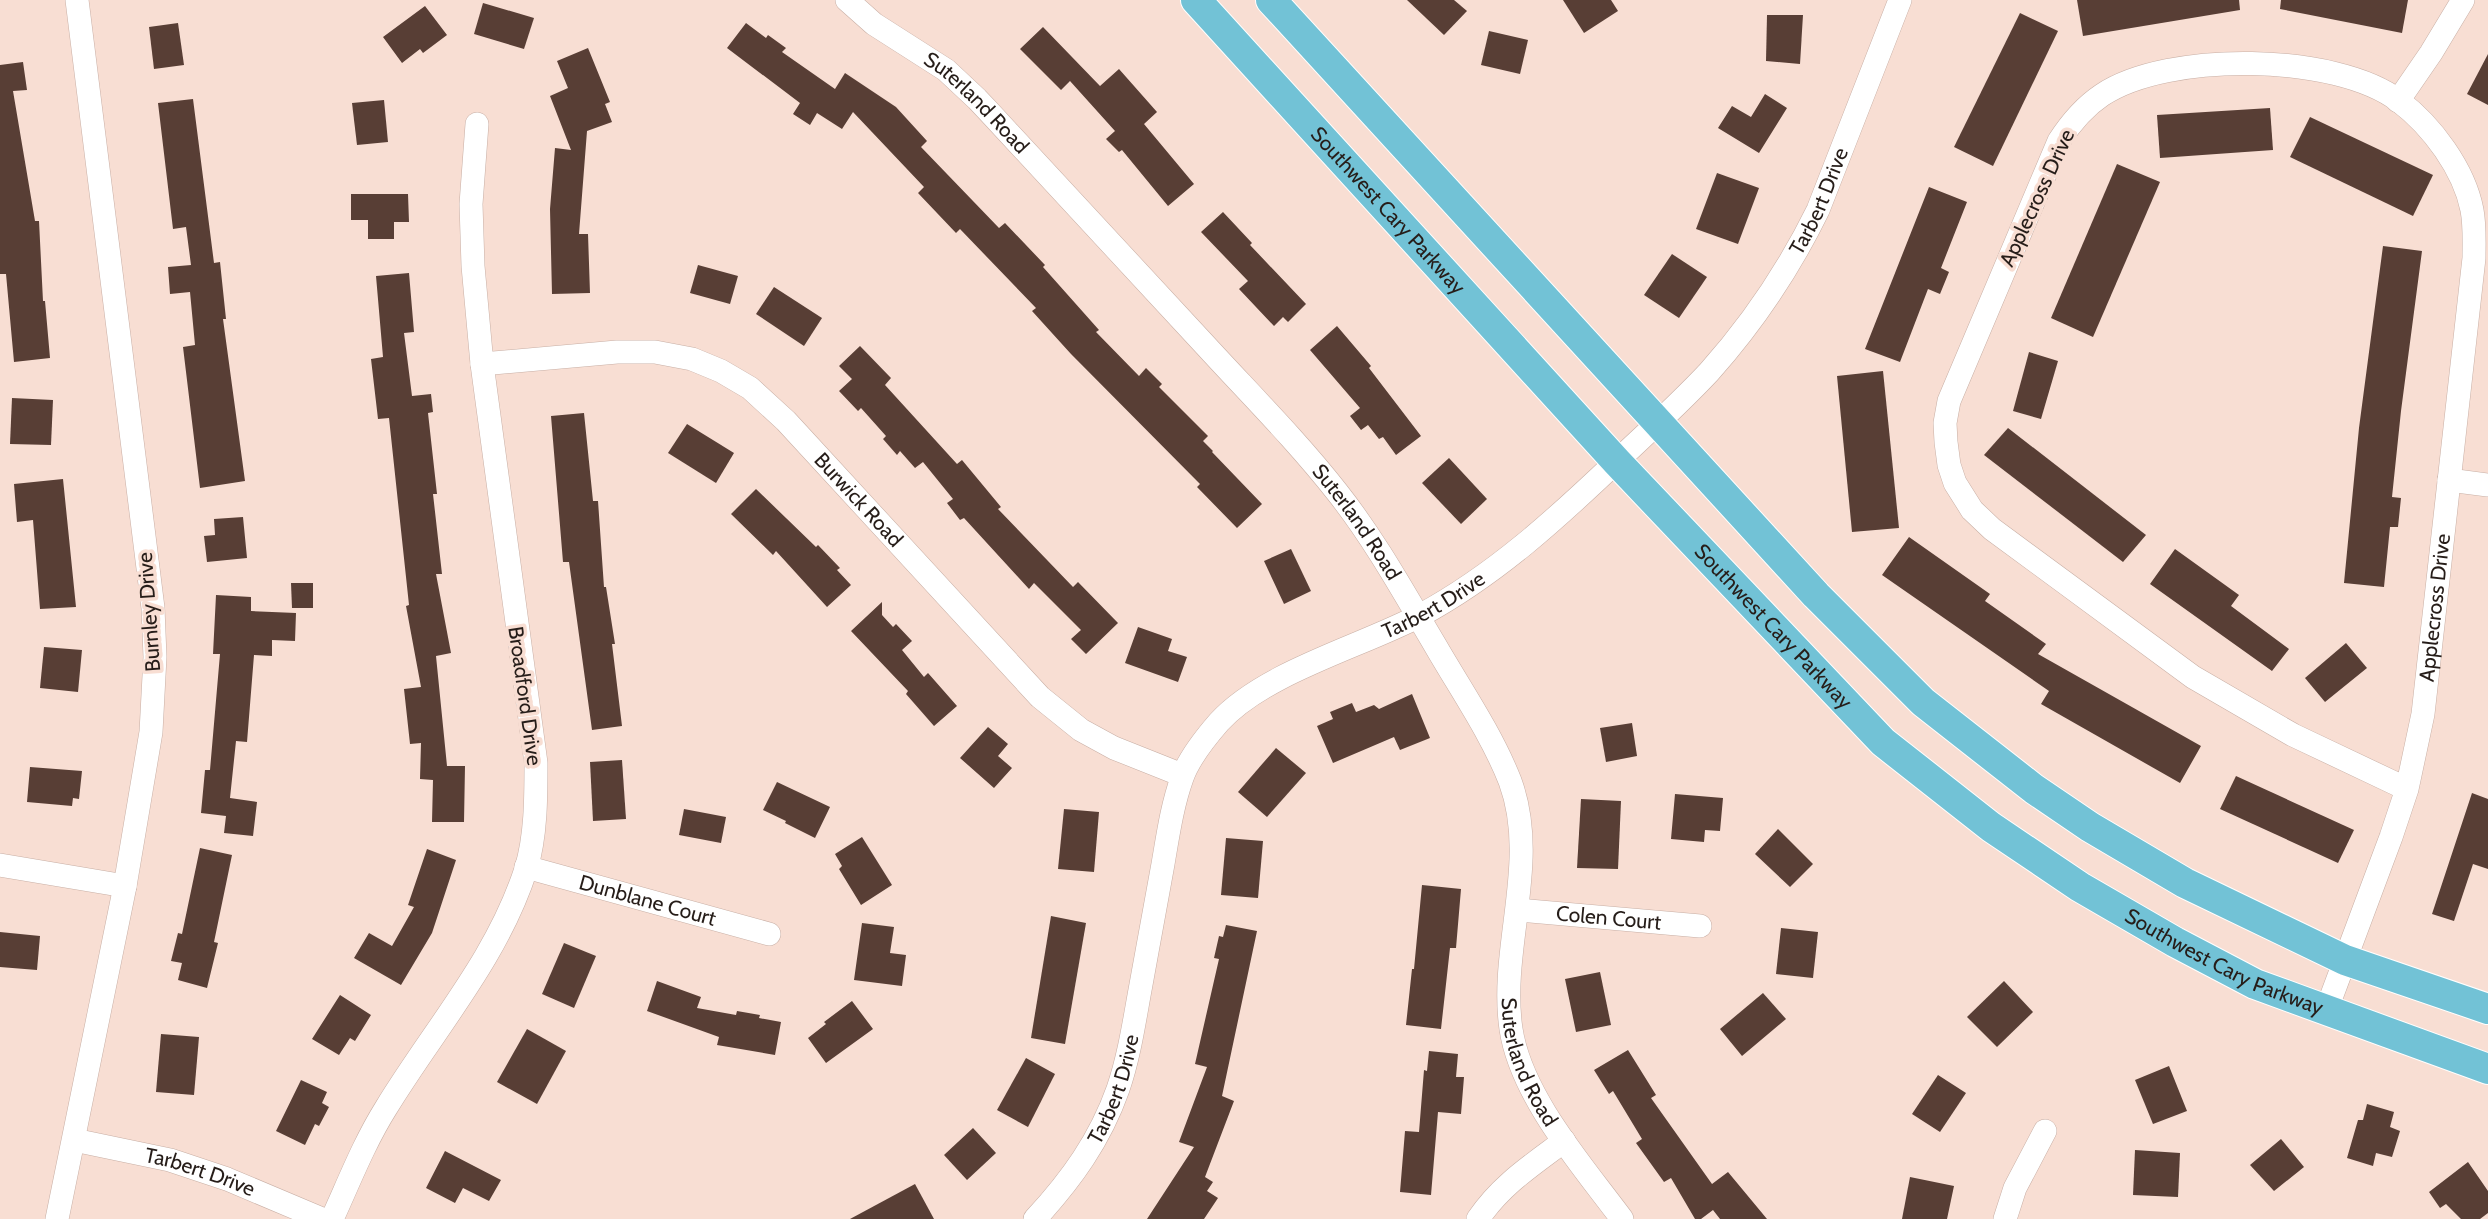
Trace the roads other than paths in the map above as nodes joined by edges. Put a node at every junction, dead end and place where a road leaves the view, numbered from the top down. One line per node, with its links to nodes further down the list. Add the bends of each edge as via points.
1 (77, 0): 19 (street, Burnley Drive, via 153,608 151,732)
2 (847, 0): 14 (street, Suterland Road, via 874,24 946,70 1006,129 1309,458 1368,533)
3 (1196, 0): 11 (main road, Southwest Cary Parkway)
4 (1271, 0): 10 (main road)
5 (1900, 0): 10 (street, Tarbert Drive, via 1818,209 1794,256 1719,360)
6 (2463, 0): 7 (street)
7 (2398, 101): 12 (street, Applecross Drive, via 2452,161 2474,221 2474,258); 16 (street, Applecross Drive, via 2340,75 2242,63 2142,77 2101,95 2059,141 1964,363 1945,423 1948,465 1955,483 1967,504 1992,529 2193,677 2293,735)
8 (477, 124): 9 (street, Broadford Drive, via 471,204)
9 (482, 364): 15 (street, Burwick Road, via 655,352 721,370 750,388 786,421 1041,697 1081,730); 18 (street, Broadford Drive, via 536,763)
10 (1658, 424): 11 (street, Tarbert Drive); 23 (main road, via 1816,595 1923,702 2034,789 2185,883)
11 (1616, 462): 14 (street, Tarbert Drive, via 1520,549); 25 (main road, Southwest Cary Parkway, via 1883,742 1991,827 2080,887 2175,942 2255,984)
12 (2449, 481): 13 (street); 16 (street, Applecross Drive, via 2426,695)
13 (2488, 485)
14 (1418, 616): 15 (street, Tarbert Drive, via 1259,690 1219,722); 20 (street, Suterland Road, via 1490,738 1511,786 1520,844)
15 (1182, 775): 33 (street, Tarbert Drive, via 1119,1088 1096,1141 1075,1174)
16 (2407, 789): 23 (street, Applecross Drive)
17 (0, 865): 19 (street)
18 (526, 867): 22 (street, Dunblane Court); 32 (street, Broadford Drive, via 489,954 386,1108)
19 (125, 886): 28 (street, Burnley Drive)
20 (1518, 910): 21 (street, Colen Court); 29 (street, Suterland Road, via 1509,978 1513,1044 1526,1081)
21 (1700, 926)
22 (769, 934)
23 (2345, 960): 24 (main road); 25 (street, Applecross Drive)
24 (2488, 1009)
25 (2326, 1011): 26 (main road, Southwest Cary Parkway)
26 (2488, 1069)
27 (2045, 1132): 36 (street, via 2015,1188)
28 (74, 1140): 30 (street, Burnley Drive); 31 (street, Tarbert Drive, via 181,1164)
29 (1564, 1141): 34 (street, via 1506,1184); 35 (street, Suterland Road)
30 (57, 1219)
31 (321, 1219)
32 (332, 1219)
33 (1035, 1219)
34 (1478, 1219)
35 (1622, 1219)
36 (2005, 1219)

